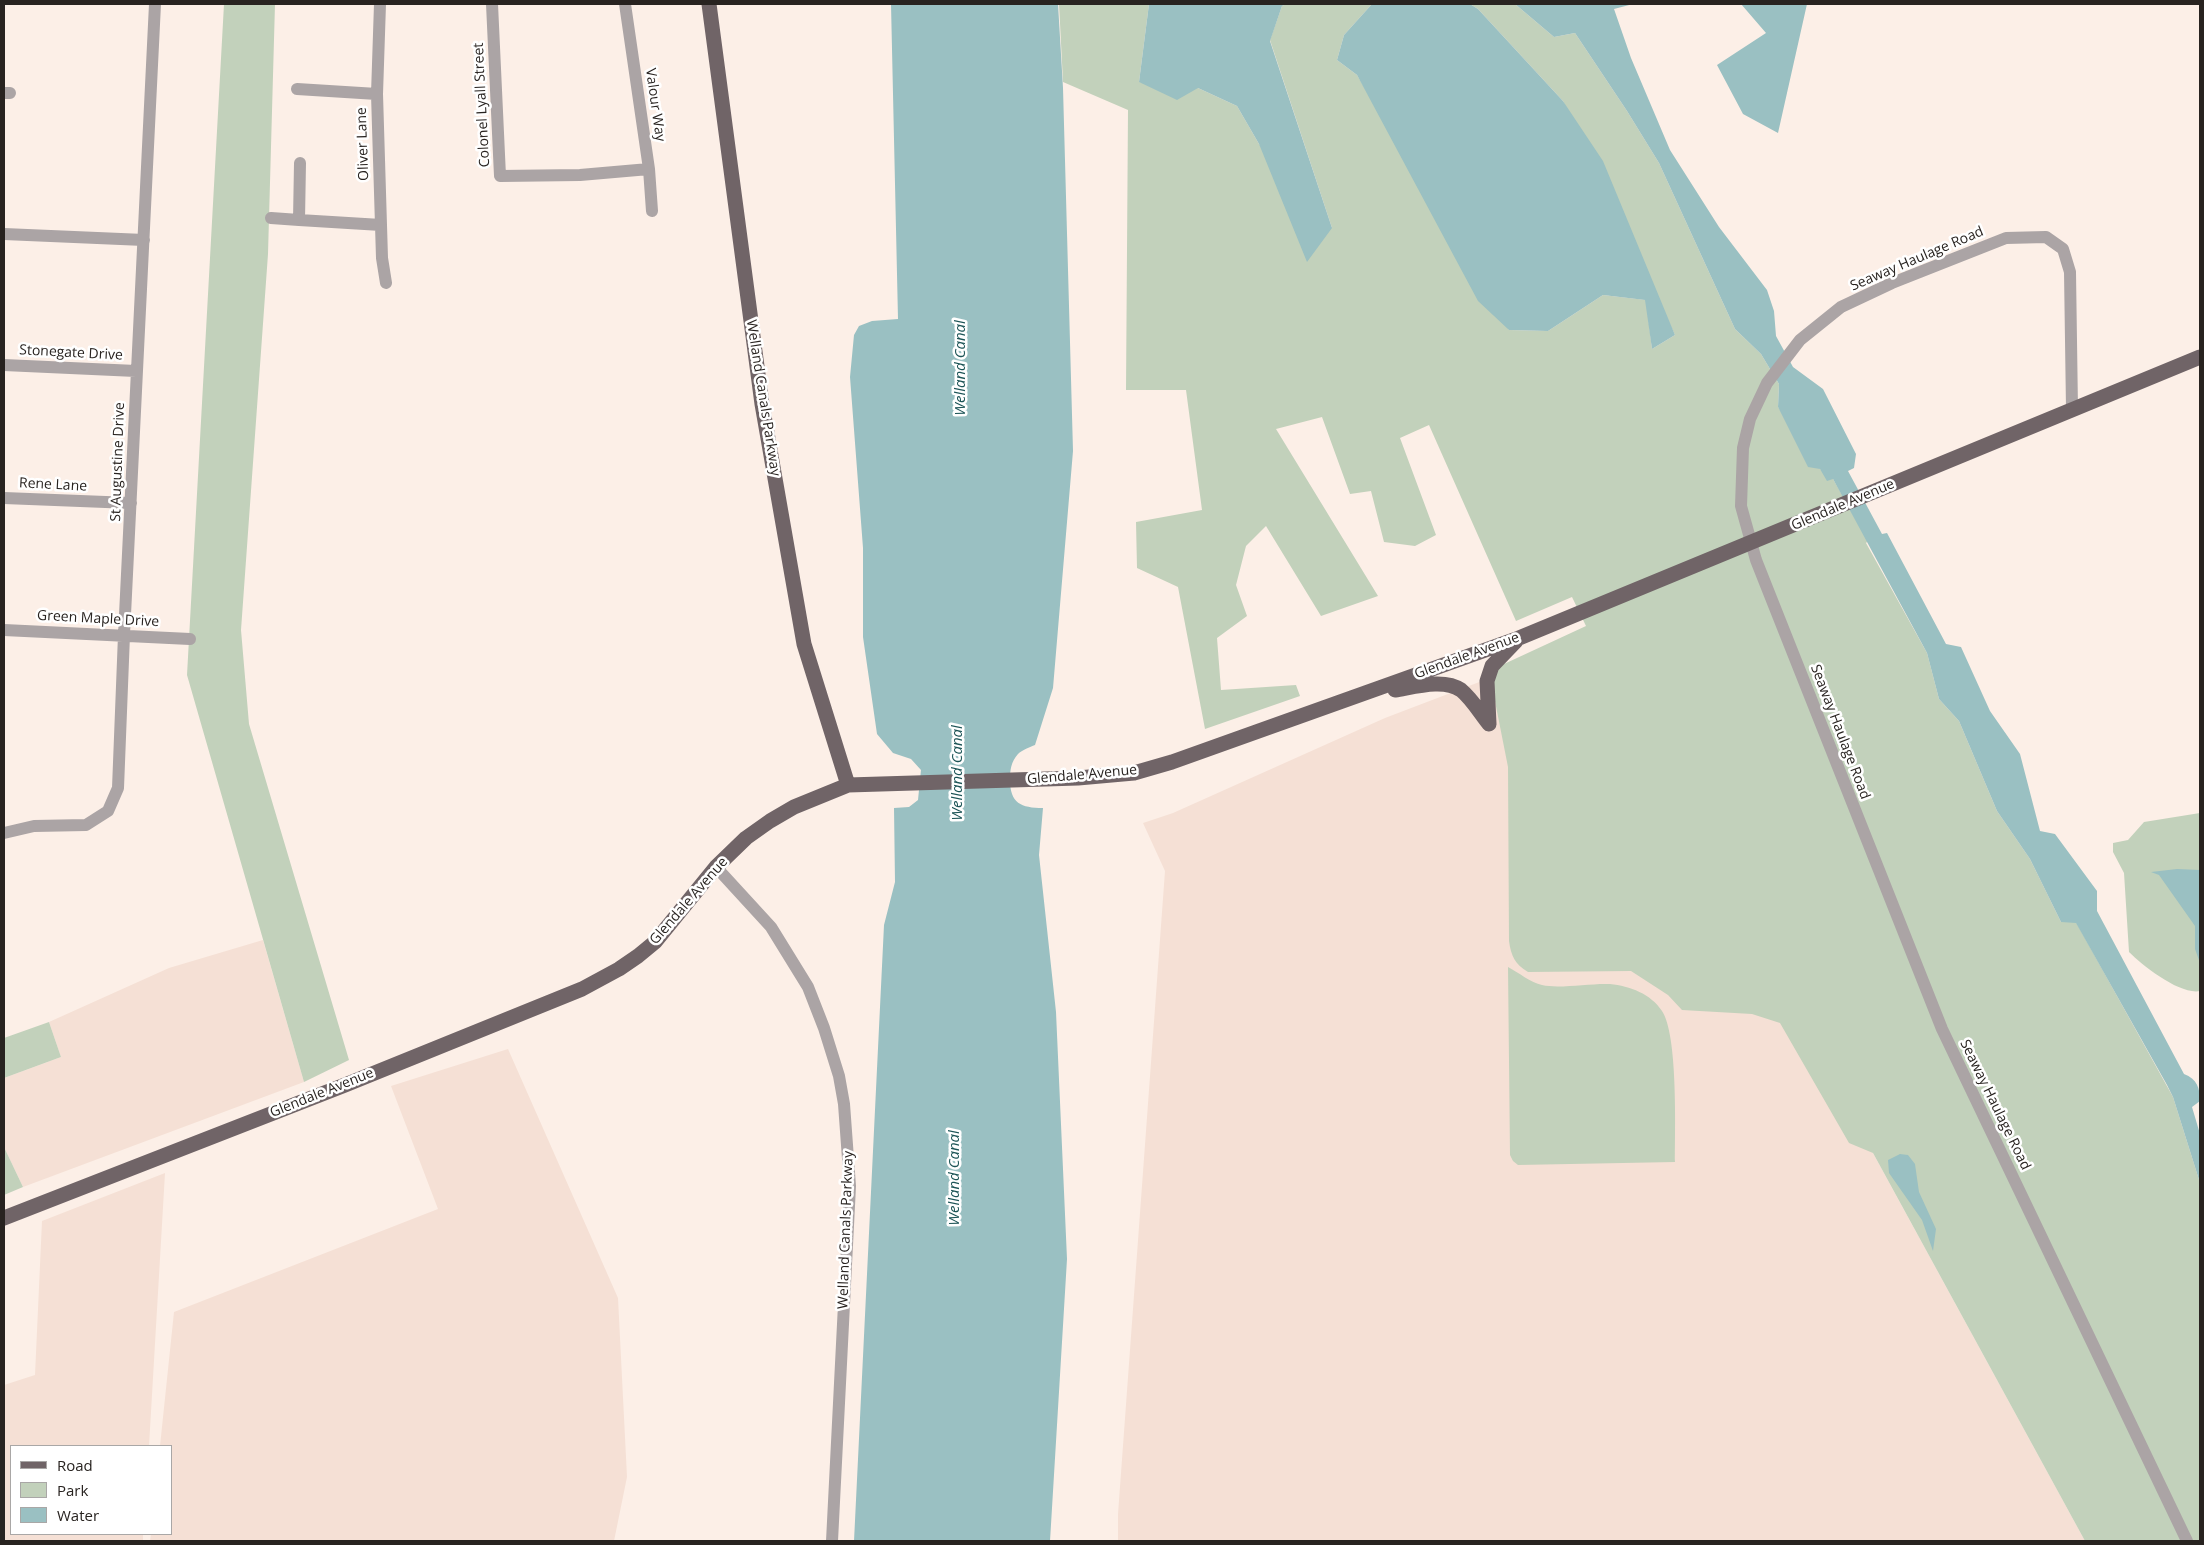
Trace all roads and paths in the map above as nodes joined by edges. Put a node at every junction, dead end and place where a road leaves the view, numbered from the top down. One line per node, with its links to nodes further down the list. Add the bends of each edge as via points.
1 (155, 4): 15 (street, St Augustine Drive)
2 (380, 4): 7 (street, Oliver Lane)
3 (492, 4): 9 (street, Colonel Lyall Street, via 500,176 580,175)
4 (625, 4): 9 (street, Valour Way)
5 (709, 4): 28 (main road, Welland Canals Parkway, via 762,404 802,634)
6 (296, 89): 7 (street)
7 (377, 94): 13 (street, Oliver Lane)
8 (300, 164): 12 (street)
9 (650, 169): 10 (street, Valour Way)
10 (652, 211)
11 (271, 218): 12 (street)
12 (298, 220): 13 (street)
13 (381, 224): 16 (street, Oliver Lane)
14 (4, 234): 15 (street)
15 (144, 240): 19 (street, St Augustine Drive)
16 (386, 283)
17 (2200, 357): 20 (main road, Glendale Avenue)
18 (4, 365): 19 (street, Stonegate Drive)
19 (136, 371): 22 (street, St Augustine Drive)
20 (2072, 409): 25 (main road, Glendale Avenue); 33 (street, Seaway Haulage Road, via 2070,272 2063,250 2046,237 2006,238 1841,307 1800,340 1767,383 1750,419 1743,448 1740,506 1756,560 1942,1029)
21 (4, 498): 22 (street, Rene Lane)
22 (131, 503): 24 (street, St Augustine Drive)
23 (4, 630): 24 (street, Green Maple Drive)
24 (124, 635): 26 (street, Green Maple Drive); 29 (street, St Augustine Drive, via 118,788 108,811 86,825 34,826)
25 (1519, 638): 27 (main road, Glendale Avenue); 27 (main road, via 1492,666 1487,681 1489,724 1461,690 1450,685)
26 (190, 639)
27 (1362, 694): 28 (main road, Glendale Avenue, via 1134,773 1078,778)
28 (848, 785): 30 (main road, Glendale Avenue, via 794,807 770,821 746,838)
29 (4, 833)
30 (716, 867): 31 (main road, Glendale Avenue, via 649,946 619,969 582,989); 32 (street, Welland Canals Parkway, via 767,923 808,987 839,1076 844,1104 850,1186)
31 (4, 1218)
32 (832, 1541)
33 (2187, 1541)

